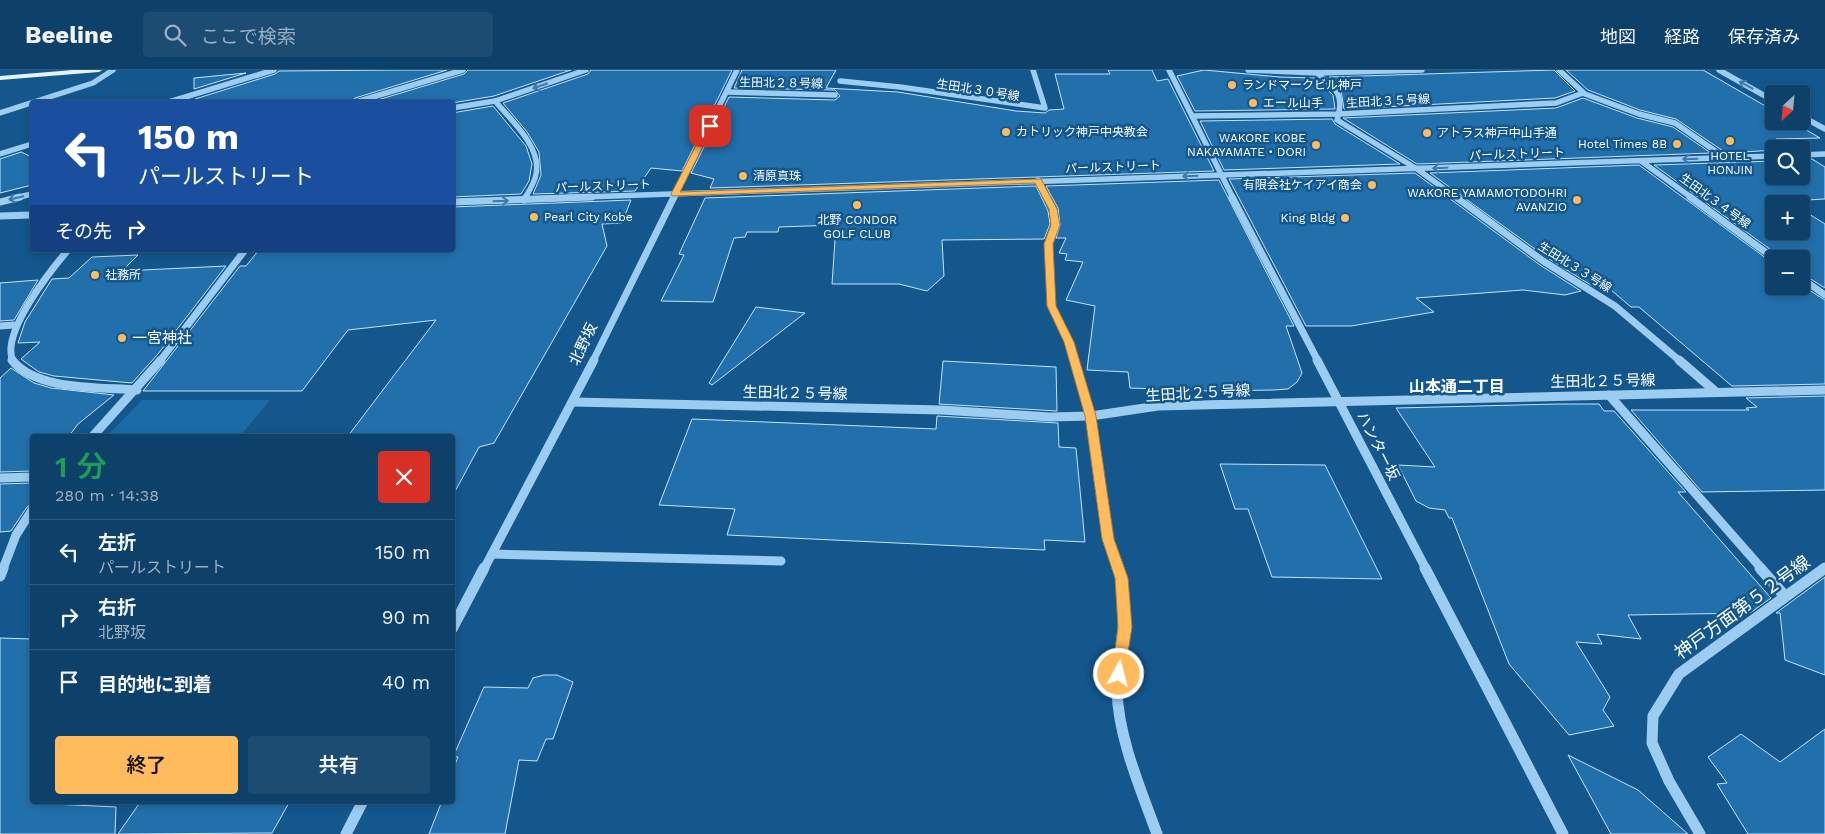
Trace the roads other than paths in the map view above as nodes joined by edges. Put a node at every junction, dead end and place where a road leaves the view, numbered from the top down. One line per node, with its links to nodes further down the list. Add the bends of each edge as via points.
1 (99, 70): 14 (main road)
2 (113, 70): 20 (street, via 93,83)
3 (274, 70): 21 (street)
4 (464, 70): 22 (street)
5 (586, 70): 23 (street, one-way to 23)
6 (737, 70): 16 (street, 北野坂)
7 (1033, 70): 15 (street, 生田北３０号線, via 1045,108)
8 (1169, 70): 28 (street, ハンター坂)
9 (1248, 70): 13 (street)
10 (1422, 70): 13 (street)
11 (1559, 70): 17 (street)
12 (1719, 70): 19 (street, one-way to 12)
13 (1317, 73): 27 (street, via 1339,94 1342,110)
14 (0, 78)
15 (840, 81)
16 (727, 92): 18 (street, 生田北２８号線); 42 (street, 北野坂)
17 (1583, 93): 27 (street, 生田北３５号線, via 1556,103); 36 (street, via 1602,102 1675,123)
18 (835, 95)
19 (1765, 96)
20 (40, 100)
21 (176, 100)
22 (363, 100)
23 (495, 101): 25 (street); 43 (street, via 521,132 534,154 537,172)
24 (30, 103): 26 (street)
25 (455, 108)
26 (0, 113)
27 (1339, 114): 28 (street, 生田北３５号線); 38 (street, 生田北３３号線, via 1337,120)
28 (1192, 116): 39 (street, ハンター坂)
29 (1810, 121): 30 (street)
30 (1825, 129)
31 (30, 145): 32 (street)
32 (0, 154)
33 (1825, 154): 34 (street)
34 (1810, 155)
35 (1765, 156): 36 (street, パールストリート)
36 (1724, 158): 37 (street, パールストリート, one-way to 37)
37 (1641, 161): 38 (street, パールストリート, one-way to 38); 50 (street, 生田北３４号線)
38 (1417, 169): 39 (street, パールストリート); 57 (street, 生田北３３号線, via 1543,261 1615,306)
39 (1221, 175): 40 (street, パールストリート, one-way to 40); 60 (street, ハンター坂)
40 (1038, 180): 42 (street, パールストリート); 61 (street, via 1053,209 1056,225 1048,244 1052,306 1069,342)
41 (30, 194): 44 (street, one-way to 44)
42 (675, 194): 43 (street, パールストリート); 59 (street, 北野坂)
43 (524, 200): 45 (street, パールストリート, one-way to 43)
44 (0, 202)
45 (455, 202)
46 (30, 215): 47 (street)
47 (0, 216)
48 (66, 252): 53 (street)
49 (243, 252): 55 (street)
50 (1765, 252)
51 (1810, 284): 52 (street)
52 (1825, 295)
53 (14, 324): 54 (street); 55 (street, via 8,350 13,363 30,375 64,383)
54 (0, 326)
55 (137, 390): 62 (street)
56 (1825, 390): 57 (street, 生田北２５号線)
57 (1716, 392): 58 (street, 生田北２５号線)
58 (1609, 395): 60 (street, 生田北２５号線); 71 (street)
59 (573, 402): 61 (street, 生田北２５号線); 66 (street, 北野坂)
60 (1340, 402): 61 (street, 生田北２５号線, via 1158,406); 76 (street, ハンター坂)
61 (1091, 416): 75 (street, via 1108,539 1122,578 1125,627 1117,690 1126,747)
62 (95, 434)
63 (30, 476): 64 (street)
64 (0, 478)
65 (30, 513): 67 (street)
66 (492, 554): 68 (street); 72 (street, 北野坂)
67 (4, 555): 70 (street)
68 (781, 560)
69 (1825, 568): 71 (street, 神戸方面第５２号線)
70 (0, 576)
71 (1784, 596): 77 (street, 神戸方面第５２号線, via 1680,674 1653,716 1652,743 1669,781)
72 (455, 623)
73 (361, 804): 74 (street)
74 (346, 834)
75 (1157, 834)
76 (1563, 834)
77 (1700, 834)

